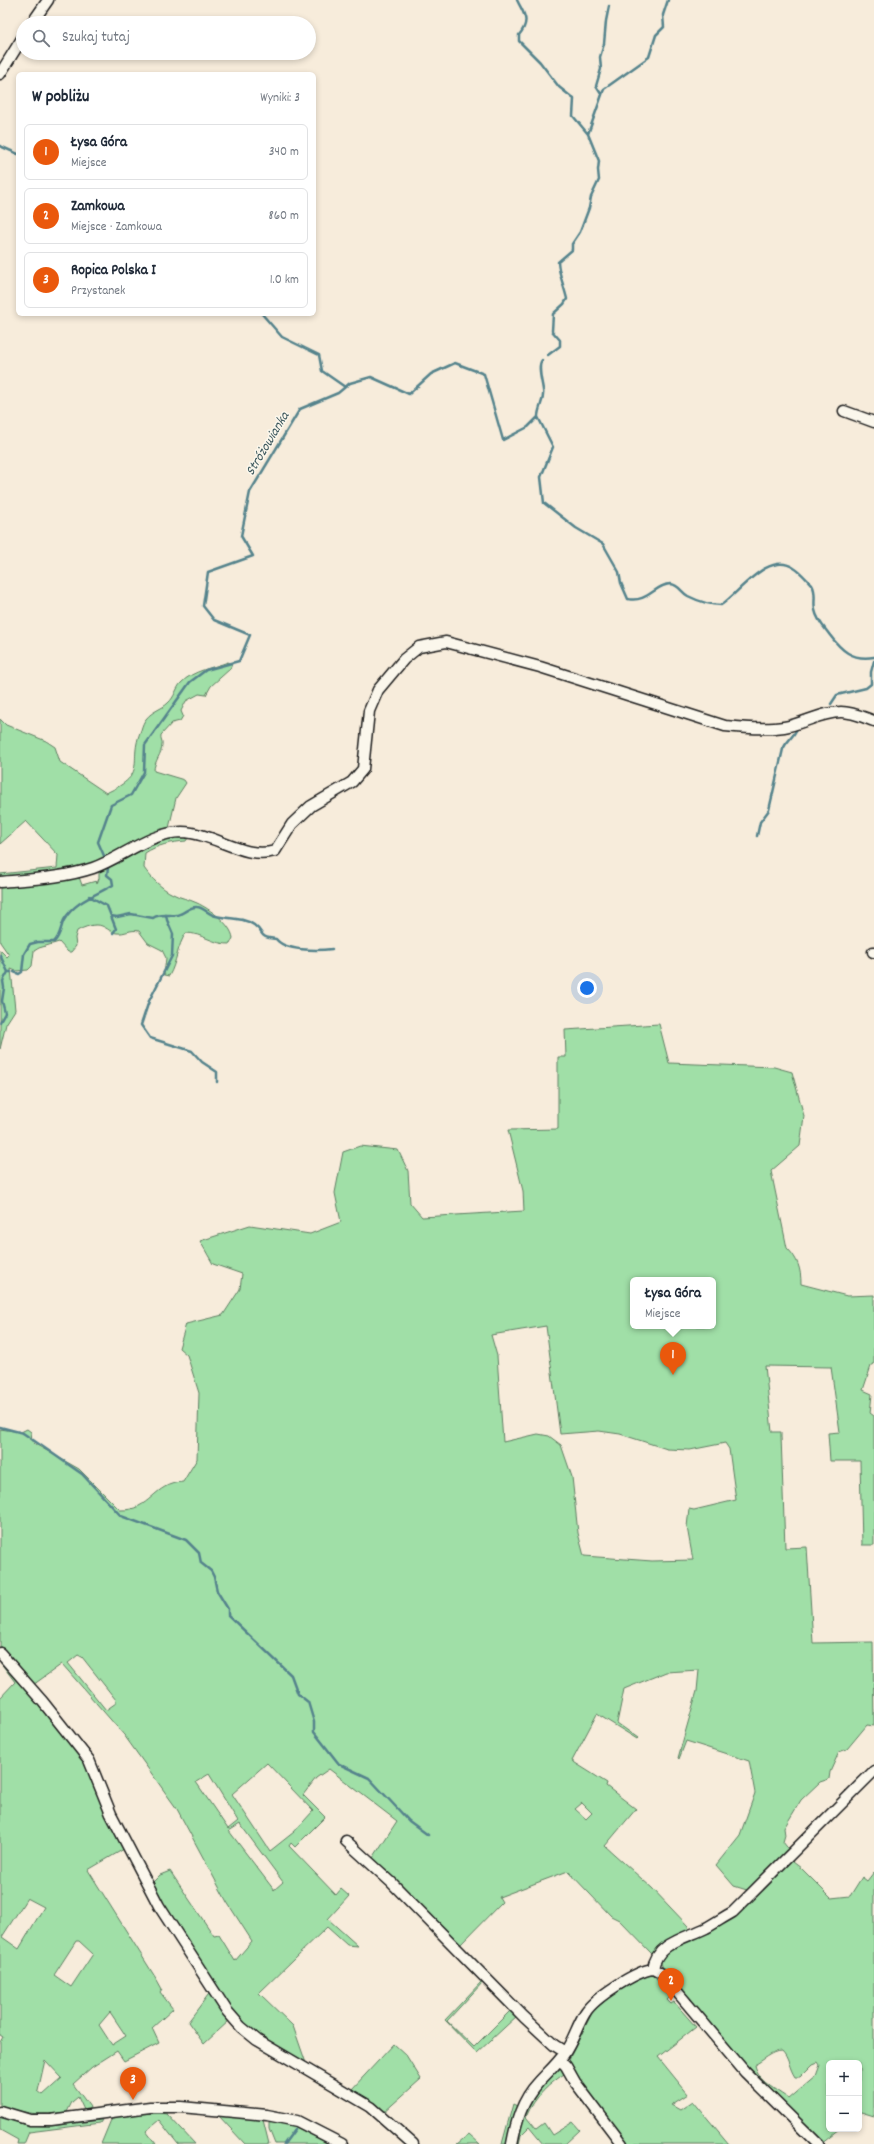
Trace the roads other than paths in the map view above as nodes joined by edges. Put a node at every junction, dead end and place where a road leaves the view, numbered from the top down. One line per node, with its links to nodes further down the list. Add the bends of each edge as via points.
1 (48, 0): 2 (street)
2 (37, 16)
3 (16, 48): 4 (street)
4 (0, 74)
5 (844, 411): 6 (street)
6 (874, 422)
7 (874, 721): 8 (street, via 853,713 842,712 830,713 784,727 725,726 540,667 446,642 434,643 419,647 404,659 378,690 369,711 364,769 352,782 311,806 292,824 275,851 263,854 246,851 205,836 176,832 156,838 94,868 59,876)
8 (0, 882)
9 (0, 1653): 16 (street, via 89,1760 111,1814 159,1906 240,2027 277,2052 371,2107)
10 (874, 1771): 12 (street, via 733,1912 706,1928 669,1944 655,1958)
11 (346, 1841): 13 (street, via 391,1882 554,2045)
12 (653, 1969): 13 (street, via 640,1973 590,2006); 19 (street, via 662,1974 745,2072)
13 (562, 2056): 17 (street, via 527,2099 516,2124); 18 (street, via 575,2082)
14 (0, 2111): 15 (street, via 30,2120 51,2120 150,2107 259,2114 297,2121)
15 (342, 2144)
16 (413, 2144)
17 (512, 2144)
18 (622, 2144)
19 (818, 2144)

